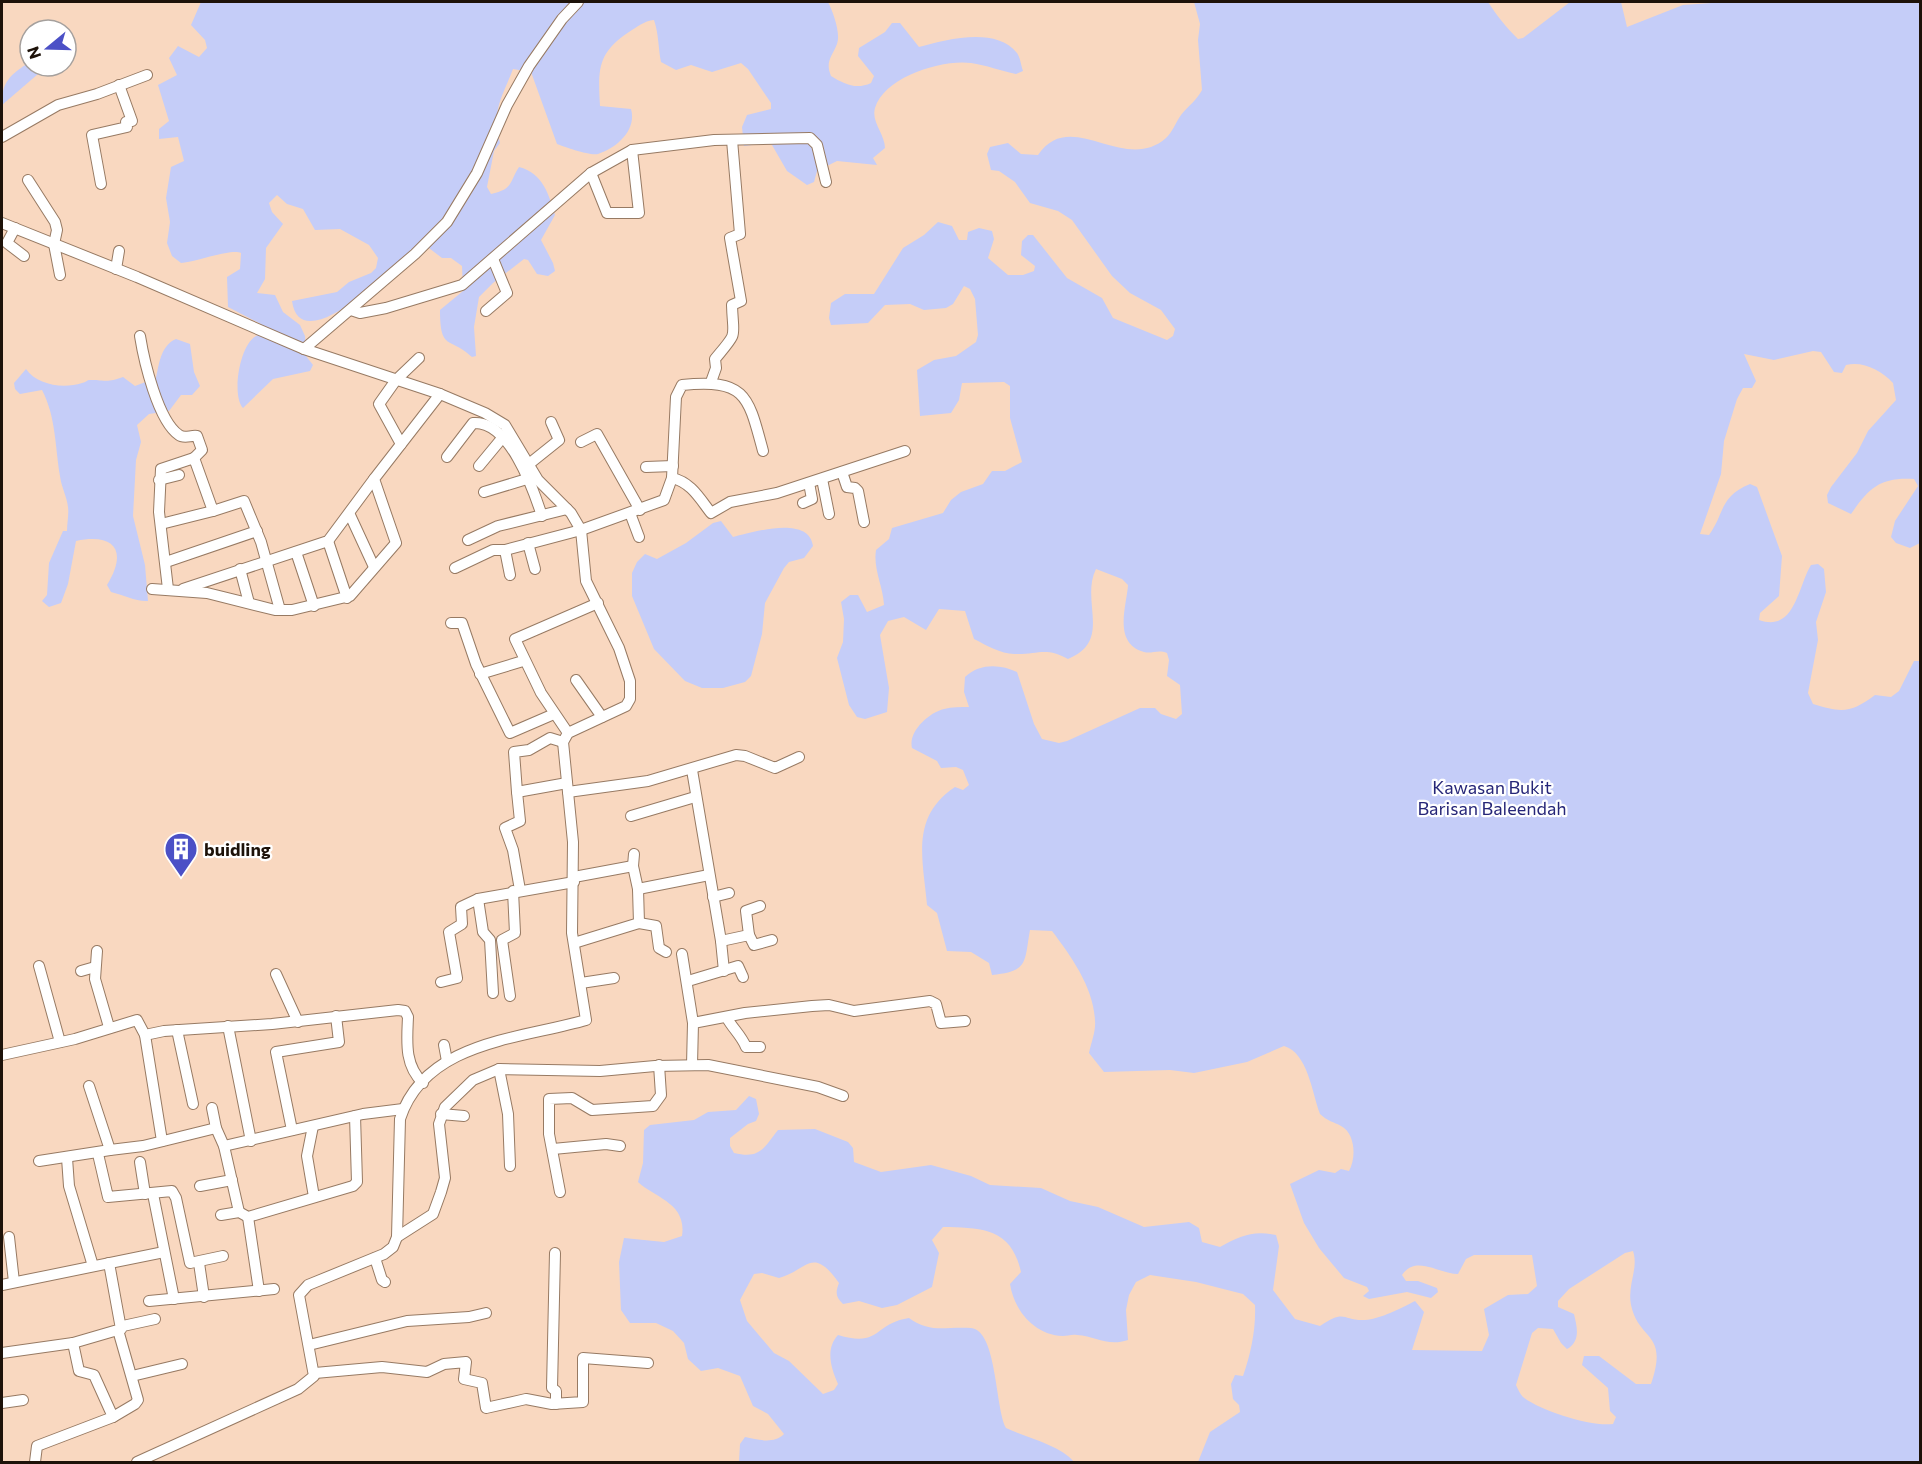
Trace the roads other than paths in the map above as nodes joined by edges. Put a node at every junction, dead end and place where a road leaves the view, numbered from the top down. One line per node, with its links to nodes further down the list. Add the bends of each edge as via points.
1 (578, 2): 19 (street, via 529,66 459,206 415,254)
2 (147, 75): 3 (street)
3 (119, 85): 4 (street, via 58,105); 10 (street, via 132,121 126,122 127,127 92,135)
4 (2, 138)
5 (732, 140): 6 (street); 9 (street, via 810,138 818,145); 25 (street, via 740,234 730,238 741,301 732,305 736,329 715,359)
6 (632, 150): 7 (street); 7 (street, via 639,213 607,213)
7 (591, 173): 16 (street)
8 (28, 180): 13 (street, via 55,222)
9 (826, 182)
10 (101, 184)
11 (2, 223): 12 (street)
12 (15, 228): 13 (street); 15 (street, via 7,243)
13 (54, 244): 17 (street); 18 (street)
14 (119, 251): 17 (street)
15 (24, 256)
16 (493, 259): 19 (street, via 462,285 442,293 360,313); 20 (street, via 507,293)
17 (116, 269): 22 (street)
18 (60, 275)
19 (351, 310): 22 (street)
20 (486, 311)
21 (140, 336): 34 (street, via 159,406 177,434 197,436 202,450)
22 (304, 349): 24 (street)
23 (419, 358): 24 (street)
24 (396, 380): 26 (street); 30 (street, via 379,407)
25 (711, 382): 32 (street, via 743,394 750,404); 37 (street, via 682,385 677,391)
26 (440, 394): 30 (street); 35 (street, via 485,412 505,425)
27 (551, 422): 35 (street, via 559,440)
28 (503, 437): 33 (street, via 493,428 473,423); 36 (street); 43 (street)
29 (581, 442): 51 (street, via 597,434)
30 (401, 444): 42 (street)
31 (905, 450): 39 (street)
32 (763, 451)
33 (447, 457)
34 (194, 458): 45 (street, via 164,466); 50 (street)
35 (529, 464): 49 (street)
36 (479, 466)
37 (673, 466): 38 (street); 41 (street)
38 (646, 467)
39 (842, 472): 44 (street); 55 (street, via 847,486 858,491)
40 (179, 476): 45 (street)
41 (672, 478): 46 (street, via 700,496 711,513 730,502); 51 (street, via 664,500)
42 (374, 479): 53 (street); 67 (street, via 396,543)
43 (527, 479): 47 (street); 54 (street)
44 (822, 479): 46 (street); 52 (street)
45 (159, 480): 56 (street)
46 (809, 483): 48 (street, via 812,499)
47 (484, 492)
48 (803, 503)
49 (567, 509): 54 (street); 57 (street)
50 (213, 510): 56 (street); 58 (street, via 243,501)
51 (635, 511): 57 (street); 59 (street)
52 (829, 514)
53 (350, 515): 61 (street); 67 (street)
54 (542, 516): 60 (street, via 482,532)
55 (864, 522)
56 (161, 524): 65 (street)
57 (581, 530): 62 (street); 77 (street, via 585,576)
58 (257, 531): 65 (street); 66 (street)
59 (639, 537)
60 (468, 540)
61 (328, 541): 64 (street); 75 (street)
62 (528, 543): 63 (street); 69 (street)
63 (505, 550): 68 (street, via 493,550); 71 (street)
64 (296, 552): 66 (street); 78 (street)
65 (166, 561): 73 (street)
66 (267, 561): 70 (street); 79 (street)
67 (374, 567): 75 (street)
68 (455, 568)
69 (535, 569)
70 (240, 570): 74 (street); 76 (street)
71 (510, 575)
72 (152, 589): 73 (street)
73 (168, 589): 74 (street)
74 (181, 590): 76 (street)
75 (347, 598): 78 (street)
76 (249, 603): 79 (street)
77 (598, 603): 81 (street, via 515,638); 85 (street, via 630,681 626,706)
78 (314, 606): 79 (street)
79 (280, 610)
80 (451, 623): 82 (street, via 462,623)
81 (523, 661): 82 (street); 84 (street)
82 (480, 674): 86 (street)
83 (576, 680): 85 (street)
84 (554, 714): 86 (street); 87 (street)
85 (602, 717): 87 (street)
86 (510, 733): 88 (street)
87 (566, 738): 88 (street, via 550,738 529,750); 91 (street)
88 (514, 752): 92 (street)
89 (799, 757): 90 (street, via 775,768 736,755)
90 (692, 770): 91 (street, via 648,782); 93 (street)
91 (567, 788): 92 (street); 98 (street)
92 (517, 792): 100 (street, via 520,821 505,828 513,850)
93 (695, 797): 94 (street); 97 (street)
94 (631, 816)
95 (634, 855): 96 (street)
96 (633, 866): 98 (street); 99 (street)
97 (709, 875): 99 (street); 102 (street)
98 (574, 879): 100 (street); 109 (street)
99 (638, 889): 105 (street)
100 (516, 890): 103 (street); 124 (street, via 515,933 502,940)
101 (729, 893): 102 (street)
102 (713, 897): 108 (street)
103 (478, 899): 121 (street, via 460,908 462,923 449,932 457,978); 123 (street, via 482,930 490,940)
104 (760, 906): 106 (street, via 746,911)
105 (639, 923): 109 (street); 111 (street, via 656,926 659,948)
106 (749, 935): 107 (street, via 754,945); 108 (street)
107 (772, 940)
108 (721, 941): 116 (street)
109 (574, 943): 122 (street)
110 (97, 951): 114 (street)
111 (666, 952)
112 (682, 954): 120 (street)
113 (39, 966): 134 (street)
114 (95, 967): 115 (street); 131 (street)
115 (81, 971)
116 (724, 971): 118 (street, via 738,966); 120 (street)
117 (276, 974): 128 (street)
118 (743, 977)
119 (615, 978): 122 (street)
120 (688, 981): 129 (street)
121 (441, 982)
122 (581, 983): 138 (street, via 586,1020 471,1049)
123 (494, 993)
124 (510, 996)
125 (336, 1016): 128 (street); 142 (street, via 405,1011 411,1069); 153 (street, via 339,1042 276,1052)
126 (727, 1018): 127 (street, via 812,1006 829,1005 854,1011 930,1001 936,1004 941,1023); 129 (street); 136 (street, via 742,1034 747,1047)
127 (965, 1021)
128 (298, 1022): 130 (street)
129 (693, 1023): 140 (street)
130 (228, 1026): 132 (street); 155 (street)
131 (109, 1027): 133 (street, via 136,1020); 134 (street)
132 (177, 1030): 133 (street); 145 (street)
133 (145, 1035): 154 (street)
134 (60, 1042): 137 (street)
135 (444, 1045): 138 (street)
136 (760, 1047)
137 (2, 1055)
138 (447, 1061): 142 (street)
139 (659, 1065): 140 (street); 141 (street, via 600,1071); 158 (street, via 661,1095 653,1106 592,1110 578,1100 550,1098 548,1123)
140 (692, 1065): 144 (street, via 754,1073)
141 (500, 1069): 148 (street, via 467,1084); 164 (street, via 508,1114)
142 (423, 1083): 147 (street)
143 (89, 1086): 159 (street)
144 (843, 1096)
145 (192, 1104)
146 (212, 1108): 152 (street)
147 (403, 1109): 149 (street); 173 (street)
148 (441, 1114): 150 (street); 173 (street, via 445,1178 441,1192 433,1214)
149 (355, 1116): 151 (street); 169 (street, via 357,1182)
150 (464, 1116)
151 (313, 1126): 153 (street); 169 (street, via 308,1168)
152 (216, 1128): 154 (street); 156 (street)
153 (292, 1130): 155 (street)
154 (162, 1141): 159 (street)
155 (251, 1141): 156 (street)
156 (224, 1146): 165 (street)
157 (620, 1146): 158 (street)
158 (553, 1149): 167 (street)
159 (110, 1150): 160 (street)
160 (98, 1154): 161 (street); 168 (street, via 108,1197)
161 (67, 1158): 162 (street); 180 (street, via 69,1186)
162 (39, 1161)
163 (140, 1162): 168 (street)
164 (510, 1166)
165 (232, 1180): 166 (street); 170 (street)
166 (200, 1185)
167 (560, 1192)
168 (149, 1194): 174 (street); 179 (street, via 173,1192 190,1262)
169 (314, 1197): 170 (street)
170 (243, 1214): 171 (street); 185 (street)
171 (221, 1215)
172 (9, 1237): 181 (street)
173 (397, 1237): 177 (street, via 392,1248)
174 (165, 1252): 178 (street); 187 (street)
175 (555, 1253): 201 (street, via 552,1388 556,1391)
176 (223, 1256): 179 (street)
177 (375, 1258): 182 (street); 193 (street, via 303,1288 299,1302)
178 (109, 1263): 180 (street); 191 (street)
179 (198, 1263): 186 (street)
180 (93, 1266): 181 (street)
181 (14, 1282): 183 (street)
182 (385, 1282)
183 (2, 1285)
184 (274, 1289): 185 (street)
185 (260, 1291): 186 (street)
186 (204, 1297): 187 (street)
187 (174, 1299): 188 (street)
188 (149, 1301)
189 (486, 1313): 193 (street, via 407,1321)
190 (155, 1319): 191 (street)
191 (120, 1328): 192 (street); 198 (street)
192 (73, 1343): 194 (street); 202 (street, via 81,1373 94,1375)
193 (309, 1345): 197 (street)
194 (2, 1353)
195 (648, 1363): 201 (street, via 583,1358 583,1402)
196 (182, 1364): 198 (street)
197 (315, 1373): 201 (street, via 382,1368 428,1372 444,1364 466,1362 464,1379 482,1383 486,1407 526,1399); 204 (street, via 312,1380 298,1389)
198 (132, 1376): 202 (street, via 138,1402)
199 (23, 1400): 200 (street)
200 (2, 1403)
201 (556, 1404)
202 (113, 1416): 203 (street, via 39,1445)
203 (35, 1462)
204 (137, 1462)

